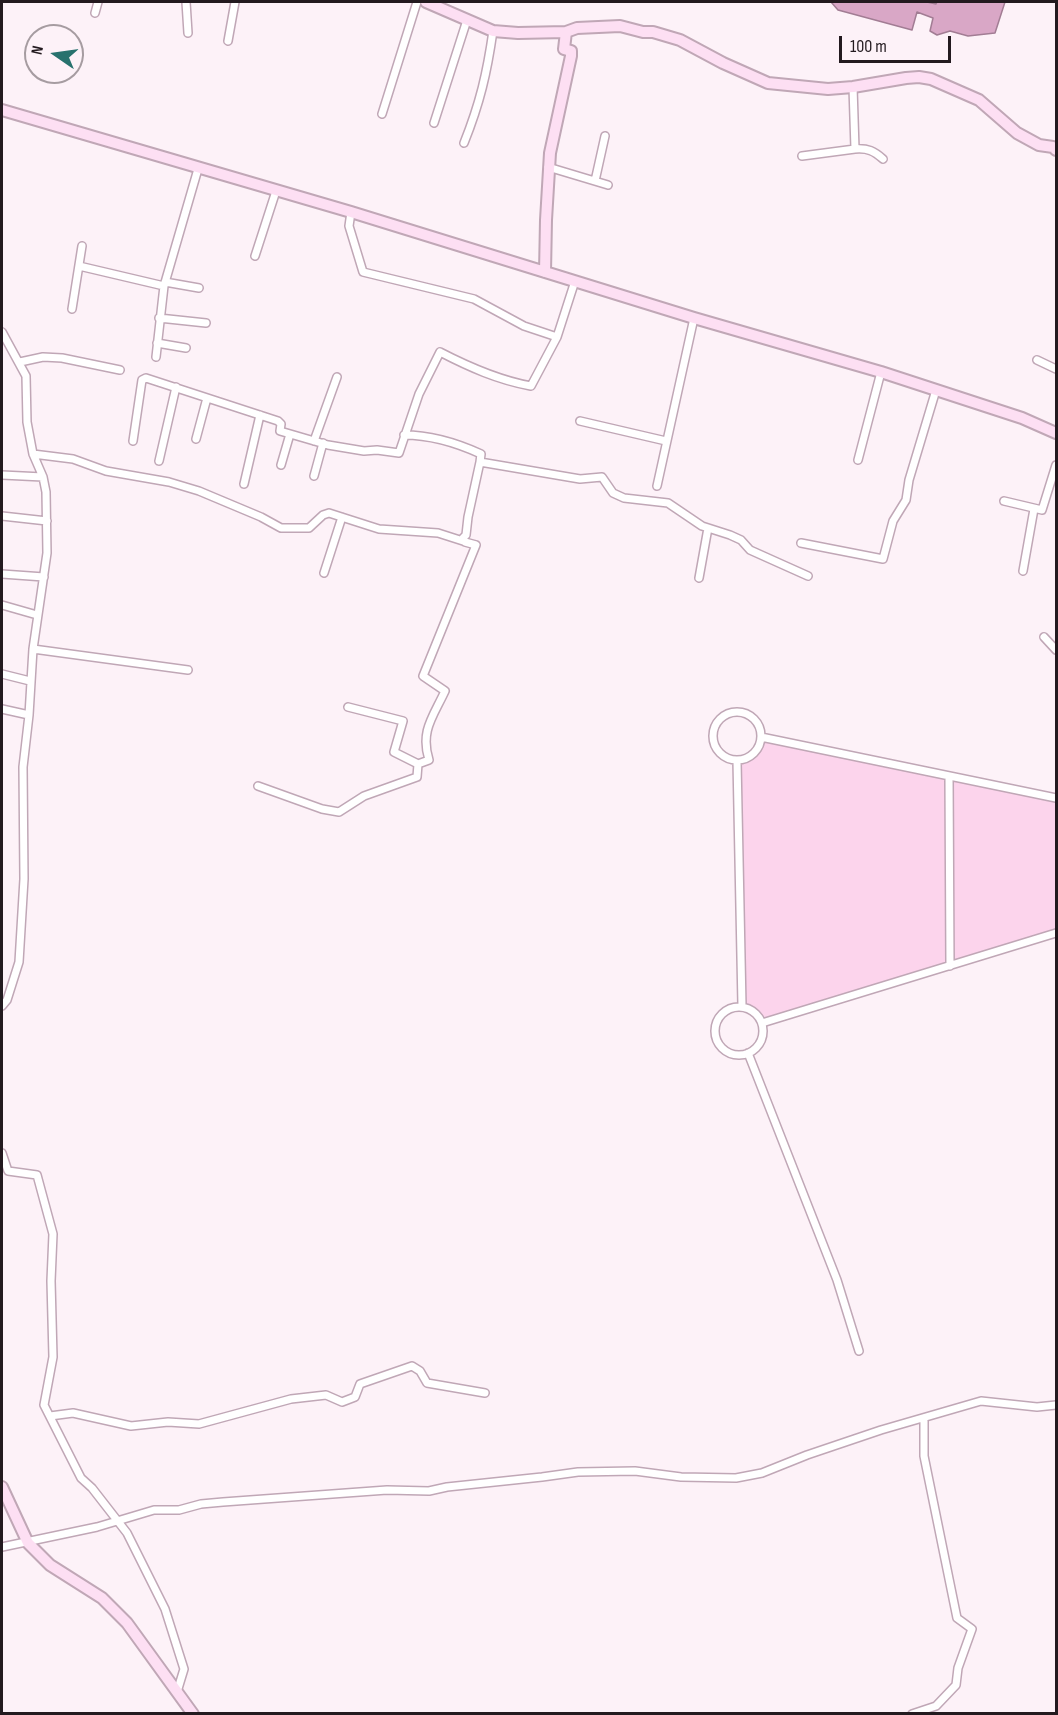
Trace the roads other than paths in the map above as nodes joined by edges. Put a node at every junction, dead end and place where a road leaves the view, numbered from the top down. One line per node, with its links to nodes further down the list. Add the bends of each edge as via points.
1 (98, 2): 6 (street)
2 (186, 2): 10 (street)
3 (235, 2): 11 (street)
4 (417, 2): 14 (street)
5 (426, 2): 7 (street)
6 (95, 13)
7 (467, 20): 8 (street); 15 (street)
8 (493, 31): 9 (street); 17 (street, via 483,88)
9 (566, 32): 12 (street, via 577,27 620,26 680,40 768,82 828,89); 22 (street, via 564,49 571,51 571,56)
10 (188, 33)
11 (228, 41)
12 (853, 87): 18 (street); 19 (street, via 906,78 931,79 979,100 1017,133 1039,146)
13 (2, 110): 23 (street)
14 (382, 114)
15 (434, 123)
16 (605, 136): 24 (street)
17 (464, 143)
18 (855, 149): 20 (street); 21 (street, via 866,148)
19 (1056, 150)
20 (802, 156)
21 (883, 159)
22 (548, 167): 24 (street); 31 (street)
23 (198, 169): 26 (street); 33 (street)
24 (594, 181): 25 (street)
25 (608, 185)
26 (276, 190): 27 (street); 29 (street)
27 (351, 212): 31 (street); 40 (street, via 349,226 363,272 474,300)
28 (82, 246): 30 (street)
29 (255, 256)
30 (79, 266): 33 (street); 35 (street)
31 (546, 272): 32 (street)
32 (576, 281): 37 (street); 40 (street)
33 (164, 284): 34 (street); 36 (street)
34 (199, 288)
35 (72, 309)
36 (159, 318): 38 (street); 41 (street)
37 (694, 318): 48 (street); 61 (street)
38 (206, 323)
39 (2, 332): 45 (street)
40 (557, 338): 57 (street, via 531,386 501,379 440,352 419,394)
41 (157, 343): 42 (street); 43 (street)
42 (186, 348)
43 (156, 357)
44 (1037, 360): 46 (street)
45 (20, 362): 47 (street, via 62,358); 63 (street, via 26,376 27,422)
46 (1056, 369)
47 (120, 370)
48 (881, 372): 51 (street); 64 (street)
49 (337, 377): 60 (street)
50 (176, 387): 52 (street); 59 (street, via 143,378); 65 (street)
51 (936, 390): 55 (street, via 1022,417); 81 (street, via 906,500 893,520 883,559)
52 (207, 398): 53 (street); 58 (street)
53 (260, 415): 56 (street, via 280,422 280,431); 72 (street)
54 (579, 421): 61 (street)
55 (1056, 433)
56 (290, 434): 60 (street); 67 (street)
57 (405, 435): 62 (street, via 399,453 364,452); 66 (street, via 461,445 481,454)
58 (196, 439)
59 (133, 441)
60 (314, 441): 62 (street)
61 (666, 441): 73 (street)
62 (323, 443): 70 (street)
63 (33, 454): 71 (street); 77 (street, via 74,459 106,471 169,482 199,491 281,528 309,528 328,513)
64 (858, 460)
65 (159, 461)
66 (480, 462): 79 (street, via 580,479 602,477 613,493 668,503); 80 (street)
67 (281, 465)
68 (1056, 465): 75 (street, via 1044,508)
69 (2, 475): 71 (street)
70 (314, 476)
71 (43, 477): 78 (street)
72 (244, 484)
73 (657, 486)
74 (1004, 501): 75 (street)
75 (1034, 509): 82 (street)
76 (2, 516): 78 (street)
77 (342, 517): 80 (street, via 379,529 438,533); 83 (street)
78 (47, 521): 86 (street)
79 (708, 528): 85 (street, via 741,540 750,550); 87 (street)
80 (463, 541): 101 (street, via 476,545 423,676 445,692 425,734 429,760)
81 (801, 543)
82 (1023, 571)
83 (324, 573)
84 (2, 574): 86 (street)
85 (808, 576)
86 (44, 577): 89 (street)
87 (699, 578)
88 (2, 605): 89 (street)
89 (37, 615): 91 (street)
90 (1044, 637): 92 (street)
91 (33, 649): 93 (street); 95 (street)
92 (1056, 650)
93 (188, 670)
94 (2, 674): 95 (street)
95 (30, 681): 98 (street)
96 (348, 707): 101 (street, via 403,721 394,752)
97 (2, 709): 98 (street)
98 (29, 715): 107 (street, via 23,767 24,879 19,962)
99 (761, 737): 100 (street, via 754,754); 100 (street, via 760,728 747,714 738,712 720,719 712,736 714,745 727,759); 102 (street)
100 (736, 761): 108 (street)
101 (418, 764): 103 (street, via 417,777 364,796 339,812)
102 (949, 776): 104 (street); 106 (street)
103 (258, 786)
104 (1056, 798)
105 (1056, 933): 106 (street)
106 (950, 966): 109 (street)
107 (2, 1006)
108 (742, 1006): 109 (street, via 751,1009); 110 (street, via 723,1012 717,1020 716,1039 729,1053)
109 (762, 1023): 110 (street, via 762,1041)
110 (748, 1053): 113 (street, via 837,1280)
111 (2, 1153): 112 (street)
112 (5, 1172): 116 (street, via 37,1175 53,1234 53,1357 44,1405)
113 (859, 1351)
114 (485, 1393): 116 (street, via 428,1383 412,1366 360,1384 355,1397 342,1402 326,1395 291,1399 199,1424 131,1426 73,1413)
115 (1056, 1405): 117 (street, via 1036,1407 981,1401)
116 (50, 1416): 119 (street, via 81,1478)
117 (924, 1418): 119 (street, via 762,1473 736,1478 636,1471 579,1472 429,1491 387,1490 201,1504 179,1510 154,1510); 124 (street, via 924,1456 957,1618 972,1629 956,1685 936,1706)
118 (2, 1487): 120 (street)
119 (118, 1520): 120 (street); 122 (street, via 165,1610 184,1669)
120 (28, 1543): 121 (street); 122 (street, via 50,1565 102,1598 127,1623)
121 (2, 1547)
122 (177, 1692): 123 (street)
123 (193, 1713)
124 (912, 1713)

